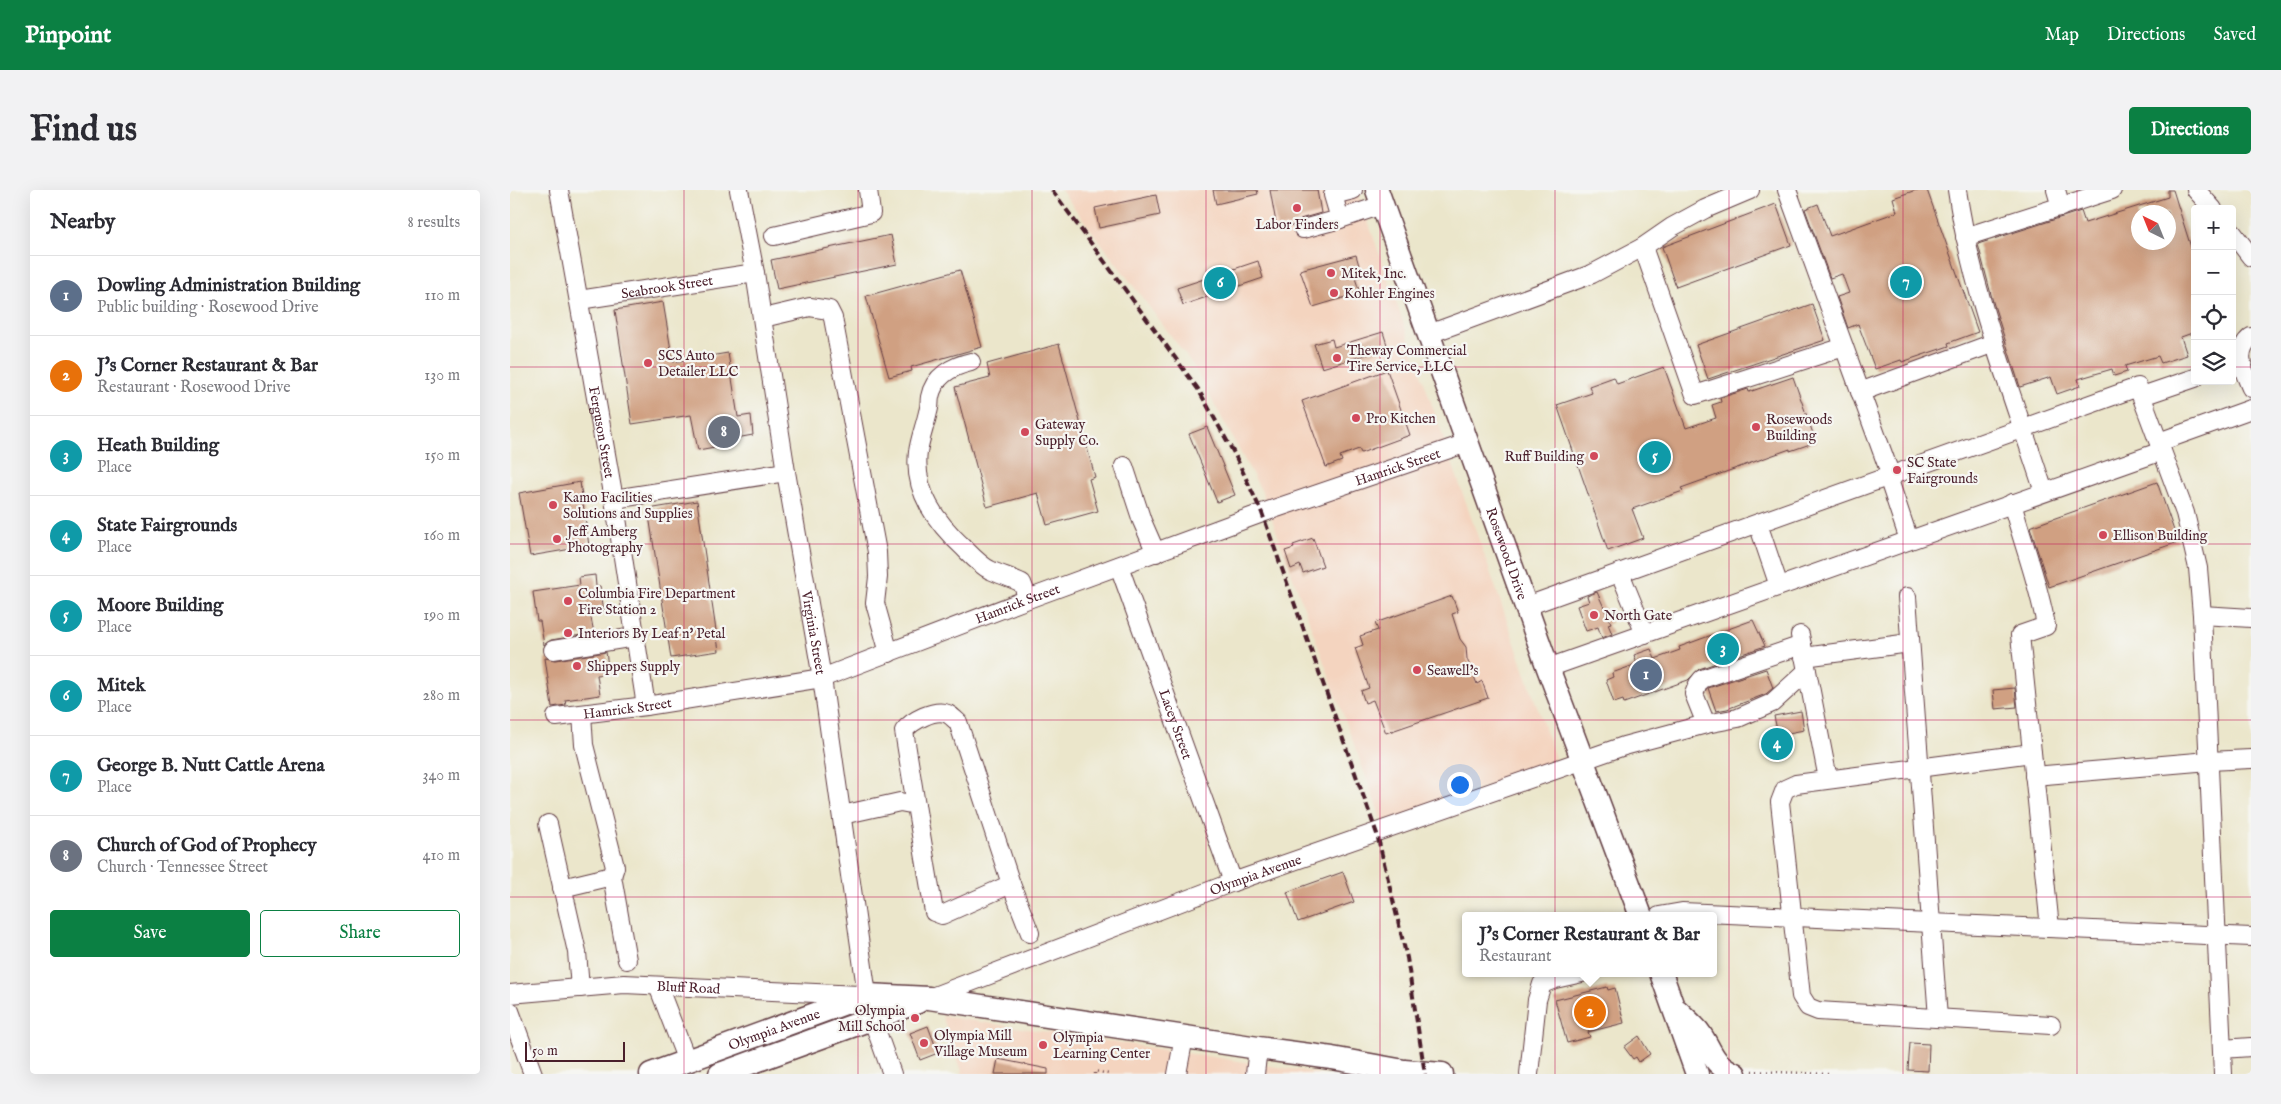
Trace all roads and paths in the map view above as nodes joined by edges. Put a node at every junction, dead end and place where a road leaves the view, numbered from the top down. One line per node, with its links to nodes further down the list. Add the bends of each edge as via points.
1 (559, 190): 21 (street, Ferguson Street)
2 (739, 190): 20 (street, Virginia Street)
3 (868, 190): 15 (street, via 871,213)
4 (1354, 190): 13 (street, via 1333,195)
5 (1750, 190): 18 (street, via 1705,208)
6 (1786, 190): 26 (street)
7 (1957, 190): 16 (street)
8 (2112, 190): 11 (street)
9 (2196, 190): 12 (street)
10 (1380, 197): 13 (street); 23 (main road, Rosewood Drive)
11 (2058, 198): 16 (street)
12 (2209, 205)
13 (1340, 219): 14 (street)
14 (1303, 229)
15 (774, 236)
16 (1965, 237): 25 (street)
17 (2236, 237): 19 (street)
18 (1643, 247): 23 (street, via 1592,274); 26 (street, via 1695,395)
19 (2251, 257)
20 (756, 273): 21 (street, Seabrook Street); 22 (street, Virginia Street)
21 (579, 300): 41 (street, Ferguson Street)
22 (763, 318): 38 (street, Virginia Street); 59 (street, via 810,307 829,310 833,318 877,552 875,603)
23 (1428, 334): 35 (main road, Rosewood Drive)
24 (2251, 337): 28 (street, via 2243,346)
25 (1994, 343): 31 (street); 34 (street)
26 (1844, 347): 31 (street)
27 (971, 362): 50 (street, via 952,368 934,386 918,454 918,477 928,505 943,528 984,565 1022,583)
28 (2237, 363): 30 (street)
29 (2191, 379): 32 (street)
30 (2251, 388)
31 (1860, 392): 39 (street)
32 (2142, 396): 34 (street, via 2138,387); 36 (street)
33 (2251, 409): 36 (street)
34 (2023, 428): 39 (street); 40 (street)
35 (1467, 443): 45 (street, Hamrick Street); 51 (main road, Rosewood Drive)
36 (2160, 446): 40 (street); 52 (street, via 2185,513 2198,568)
37 (1124, 466): 45 (street)
38 (786, 472): 41 (street); 61 (street, Virginia Street)
39 (1889, 476): 43 (street); 44 (street)
40 (2044, 492): 42 (street)
41 (614, 498): 55 (street, Ferguson Street)
42 (2012, 503): 44 (street); 66 (street, via 2041,598 2046,626 2020,635)
43 (1758, 524): 47 (street); 48 (street)
44 (1909, 540): 48 (street)
45 (1156, 553): 46 (street, Hamrick Street)
46 (1119, 566): 50 (street, Hamrick Street); 77 (street, Lacey Street)
47 (1620, 573): 51 (street); 54 (street)
48 (1779, 586): 54 (street)
49 (1907, 596): 56 (street)
50 (1028, 599): 59 (street, Hamrick Street)
51 (1527, 606): 60 (main road, Rosewood Drive)
52 (2202, 615): 53 (street); 68 (street)
53 (2251, 618)
54 (1645, 634): 60 (street)
55 (636, 637): 57 (street); 62 (street, Ferguson Street)
56 (1910, 642): 58 (street); 70 (street)
57 (553, 650)
58 (1803, 652): 65 (street, Olympia Avenue, via 1788,690 1772,703 1738,718); 65 (street, via 1702,679 1694,694); 72 (street)
59 (888, 653): 61 (street, Hamrick Street)
60 (1548, 668): 69 (main road, Rosewood Drive)
61 (822, 678): 62 (street, Hamrick Street); 74 (street, Virginia Street)
62 (646, 706): 63 (street, Hamrick Street)
63 (582, 714): 64 (street, Hamrick Street); 76 (street, via 584,745 615,867)
64 (556, 717)
65 (1706, 724): 69 (street, Olympia Avenue, via 1624,746)
66 (2032, 753): 70 (street); 71 (street)
67 (2251, 760): 68 (street)
68 (2209, 761): 71 (street); 86 (street)
69 (1584, 762): 77 (street, Olympia Avenue); 80 (main road, Rosewood Drive)
70 (1919, 768): 72 (street); 83 (street)
71 (2034, 776): 84 (street)
72 (1828, 779): 82 (street, via 1791,785 1781,797)
73 (916, 805): 74 (street, via 900,802); 78 (street, via 934,912 942,915); 78 (street, via 904,731 910,723 938,712 947,714 958,722)
74 (842, 815): 95 (street, Virginia Street)
75 (548, 824): 79 (street)
76 (612, 876): 79 (street); 88 (street)
77 (1233, 882): 96 (street, Olympia Avenue)
78 (1011, 884): 85 (street)
79 (562, 888): 92 (street, via 577,952)
80 (1639, 912)
81 (1717, 913): 82 (street)
82 (1793, 916): 83 (street); 100 (street, via 1801,996 1808,1007 1818,1011)
83 (1931, 923): 84 (street); 100 (street)
84 (2050, 928): 86 (street)
85 (1030, 933)
86 (2217, 935): 87 (street); 106 (street)
87 (2251, 937)
88 (627, 960)
89 (1560, 977): 119 (street, via 1542,984 1537,1000)
90 (1662, 977): 97 (main road)
91 (658, 986): 92 (street, Bluff Road, via 624,984); 93 (street, Bluff Road); 107 (street)
92 (580, 988): 94 (street, Bluff Road)
93 (795, 992): 95 (street, Bluff Road); 101 (street)
94 (510, 994)
95 (867, 996): 96 (main road, Olympia Avenue); 99 (street, Virginia Street); 101 (main road, Olympia Avenue)
96 (929, 998): 99 (main road, Olympia Avenue); 103 (main road)
97 (1672, 1005): 109 (main road, via 1699,1032 1712,1057 1726,1070); 120 (main road)
98 (510, 1011): 110 (street)
99 (872, 1018): 112 (main road, Olympia Avenue); 113 (street, Virginia Street)
100 (1938, 1018): 102 (street)
101 (800, 1020): 107 (main road, Olympia Avenue)
102 (2051, 1025)
103 (1184, 1037): 105 (main road); 116 (street)
104 (2251, 1047): 106 (street)
105 (1258, 1048): 108 (main road); 117 (street)
106 (2222, 1049): 122 (street)
107 (702, 1063): 111 (main road, Olympia Avenue)
108 (1404, 1072): 118 (main road)
109 (1742, 1072): 121 (path)
110 (533, 1074)
111 (651, 1074)
112 (720, 1074)
113 (892, 1074)
114 (1095, 1074): 115 (path)
115 (1109, 1074)
116 (1178, 1074)
117 (1255, 1074)
118 (1442, 1074)
119 (1529, 1074)
120 (1697, 1074)
121 (1828, 1074)
122 (2223, 1074)

